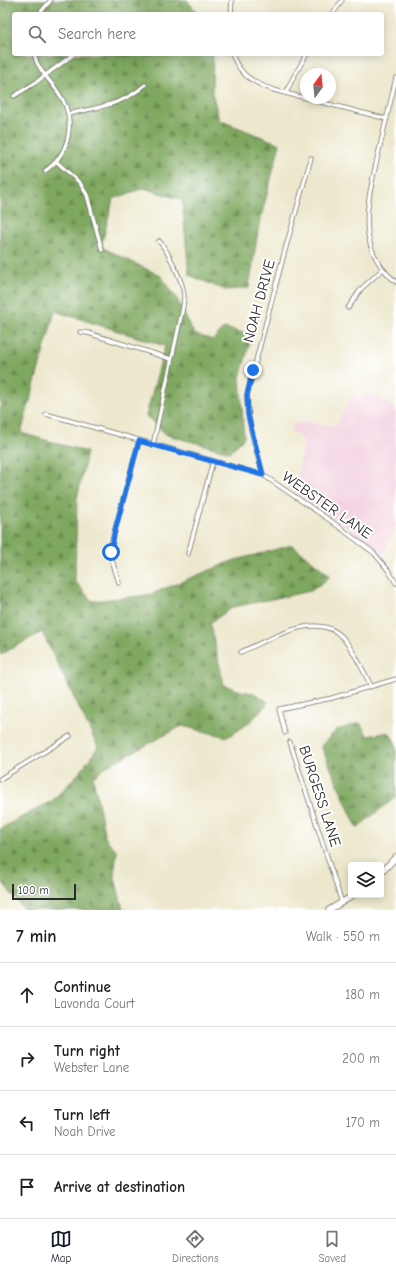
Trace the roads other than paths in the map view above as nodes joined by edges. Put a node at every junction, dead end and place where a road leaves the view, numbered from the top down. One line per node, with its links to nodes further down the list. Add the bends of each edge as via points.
1 (51, 0): 4 (street)
2 (232, 0): 5 (street)
3 (342, 0): 6 (street)
4 (41, 12)
5 (231, 12)
6 (334, 12)
7 (34, 56): 11 (street)
8 (71, 56): 11 (street)
9 (233, 56): 14 (street, via 235,63 250,79 261,86)
10 (306, 56): 14 (street)
11 (44, 75): 15 (street); 16 (street, via 59,93)
12 (396, 78): 17 (street)
13 (145, 85): 16 (street, via 135,94 118,102)
14 (286, 93): 17 (street)
15 (14, 96)
16 (68, 114): 19 (street, via 68,138)
17 (387, 119): 23 (street, via 370,188 366,216 369,240)
18 (311, 158): 32 (street, NOAH DRIVE, via 247,395 248,415)
19 (56, 162): 20 (street); 22 (street, via 80,183 87,194)
20 (45, 171)
21 (159, 241): 27 (street, via 174,266 184,297)
22 (102, 250)
23 (383, 269): 24 (street); 25 (street, via 361,289)
24 (396, 282)
25 (348, 308)
26 (80, 332): 27 (street)
27 (171, 359): 30 (street)
28 (46, 414): 29 (street, WEBSTER LANE)
29 (139, 441): 30 (street, WEBSTER LANE); 34 (street, via 111,545 112,560)
30 (153, 445): 31 (street, WEBSTER LANE)
31 (213, 461): 32 (street, WEBSTER LANE); 33 (street)
32 (263, 475): 35 (street, WEBSTER LANE, via 374,553)
33 (188, 554)
34 (119, 583)
35 (396, 583)
36 (241, 652): 38 (street, via 304,627 324,626 337,632 347,642)
37 (396, 679): 38 (street)
38 (371, 686): 39 (street, BURGESS LANE, via 324,700 279,709)
39 (285, 733)
40 (70, 736): 42 (street)
41 (290, 742): 46 (street, BURGESS LANE)
42 (0, 779)
43 (396, 857): 44 (main road)
44 (384, 870)
45 (350, 898): 46 (main road)
46 (342, 903): 47 (main road)
47 (329, 910)

